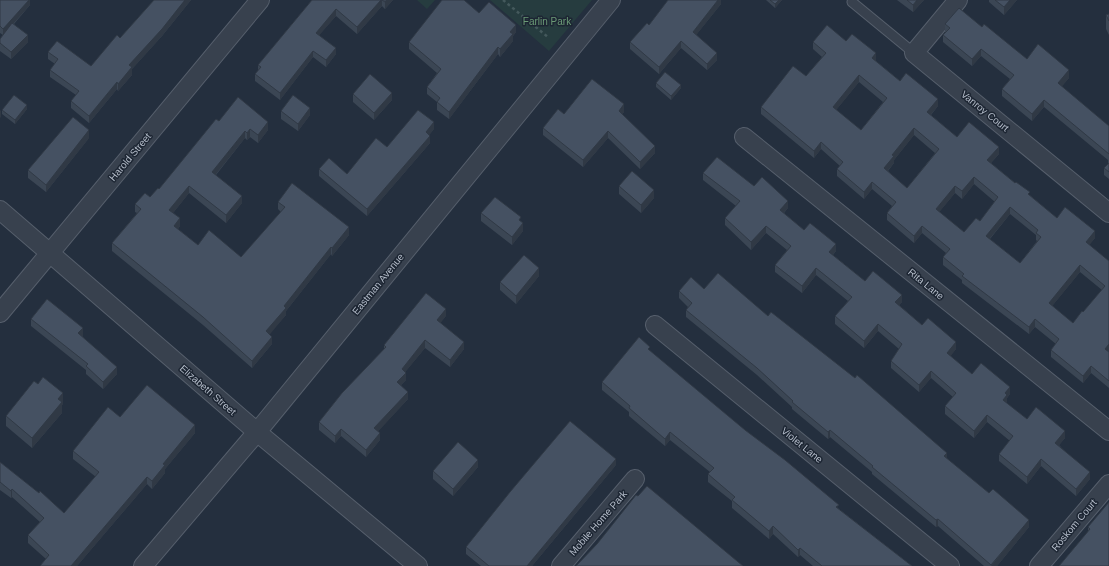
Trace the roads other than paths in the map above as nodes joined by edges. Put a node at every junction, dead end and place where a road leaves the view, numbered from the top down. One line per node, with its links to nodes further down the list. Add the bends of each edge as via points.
1 (260, 0): 9 (street, Harold Street)
2 (611, 0): 13 (street, Eastman Avenue)
3 (958, 0): 5 (street)
4 (852, 2): 5 (lane)
5 (914, 53): 8 (street, Vanroy Court)
6 (744, 137): 12 (street, Rita Lane)
7 (0, 210): 9 (street, Elizabeth Street)
8 (1109, 213)
9 (50, 253): 10 (street, Harold Street); 13 (street, Elizabeth Street)
10 (0, 313)
11 (655, 325): 19 (street, Violet Lane)
12 (1109, 431)
13 (256, 432): 16 (street, Elizabeth Street); 17 (street, Eastman Avenue)
14 (635, 479): 18 (street, Mobile Home Park)
15 (1109, 484): 20 (street, Roskom Court)
16 (411, 564)
17 (142, 566)
18 (561, 566)
19 (950, 566)
20 (1039, 566)

